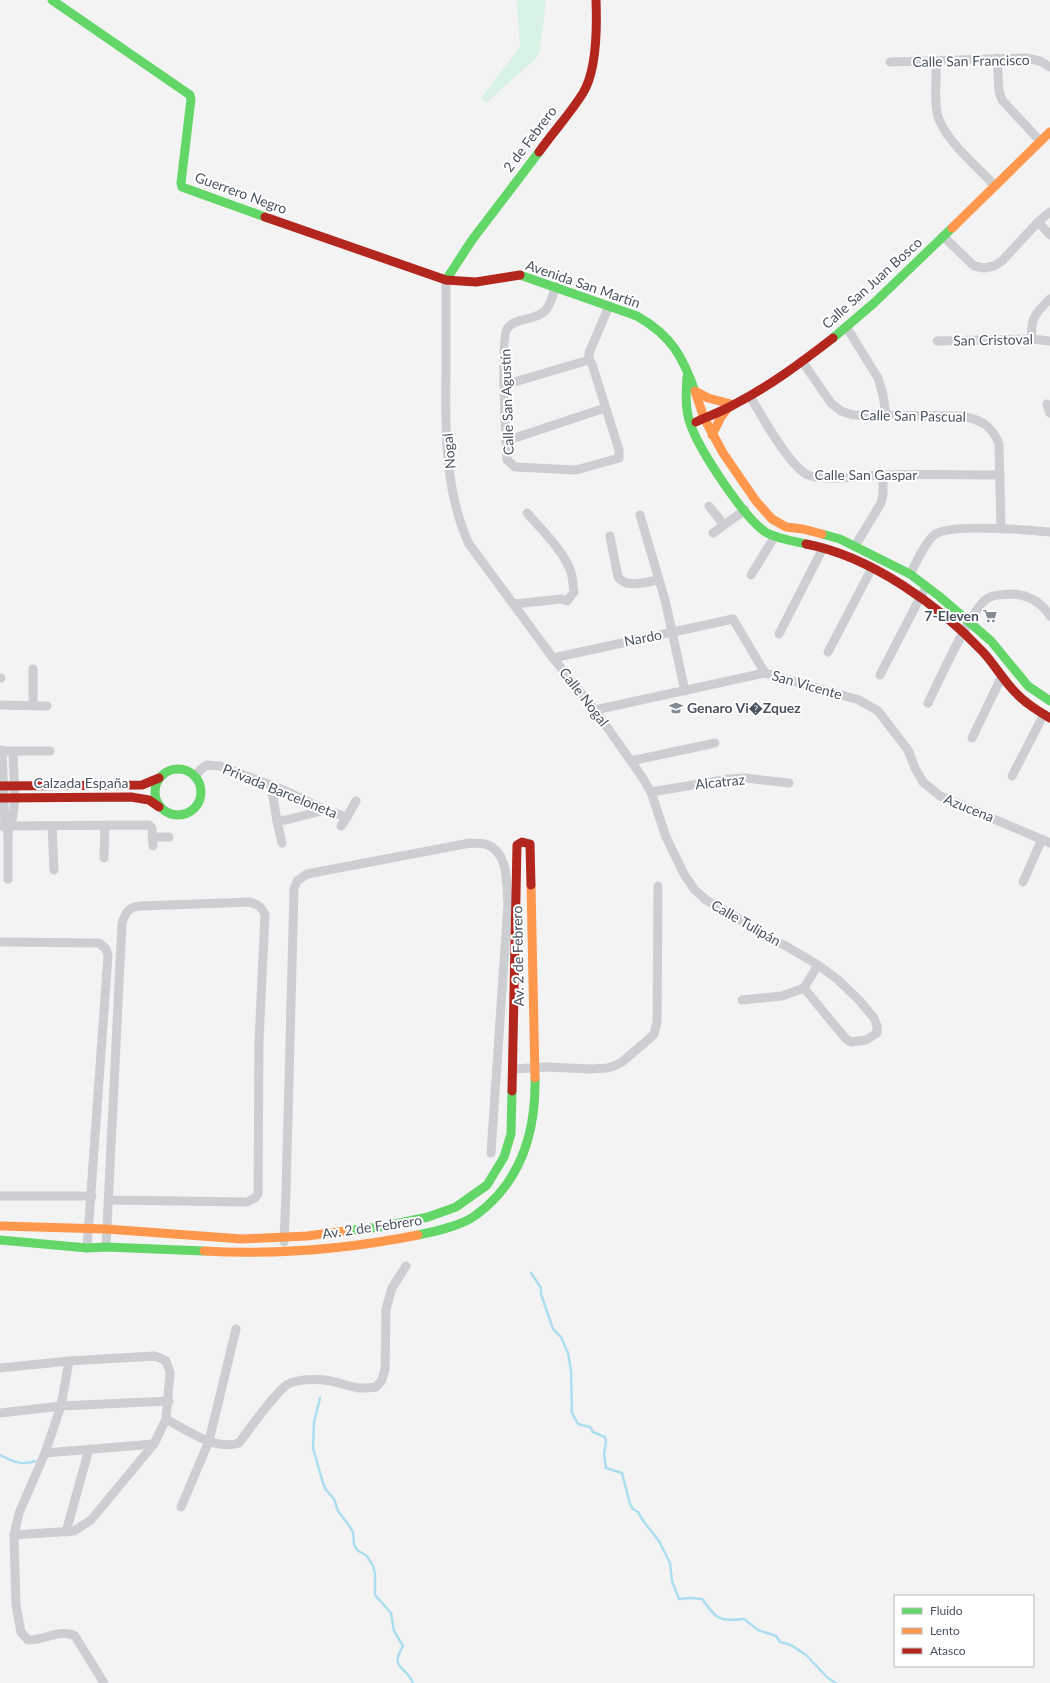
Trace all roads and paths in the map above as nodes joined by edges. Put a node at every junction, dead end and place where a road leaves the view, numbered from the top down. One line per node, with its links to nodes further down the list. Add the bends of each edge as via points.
1 (52, 0): 14 (street, Guerrero Negro, via 190,95 182,187)
2 (596, 0): 14 (street, 2 de Febrero, via 596,48 584,92 472,240)
3 (997, 58): 4 (street, Calle San Francisco); 6 (street, Calle San Francisco, via 1026,58 1040,61); 8 (street, via 1002,100)
4 (936, 60): 5 (street, Calle San Francisco); 9 (street, via 937,111 941,124 952,140)
5 (890, 62)
6 (1050, 67)
7 (1050, 132): 8 (street, Calle San Juan Bosco)
8 (1040, 141): 9 (street, Calle San Juan Bosco)
9 (994, 185): 13 (street, Calle San Juan Bosco)
10 (1050, 212): 11 (street)
11 (1038, 222): 12 (street); 13 (street, via 1002,261 989,267 974,266)
12 (1050, 235)
13 (942, 236): 18 (street, Calle San Juan Bosco)
14 (446, 280): 15 (street, Avenida San Martín, via 476,282 521,275); 56 (street, Nogal, via 446,408 453,492 470,544)
15 (556, 286): 17 (street, Avenida San Martín); 24 (street, Calle San Agustín, via 546,311 513,323 507,329 504,338)
16 (1050, 299): 19 (street, via 1034,317)
17 (609, 306): 22 (street); 25 (street, Avenida San Martín, via 637,316 654,326 666,338 688,371)
18 (847, 328): 23 (street, Calle San Juan Bosco); 29 (street, via 878,378)
19 (1032, 339): 20 (street, San Cristoval); 21 (street, San Cristoval)
20 (937, 341)
21 (1050, 341)
22 (589, 360): 24 (street); 28 (street)
23 (802, 362): 26 (street, Calle San Juan Bosco); 29 (street, Calle San Pascual, via 831,403 841,411 853,415)
24 (504, 384): 33 (street, Calle San Agustín)
25 (691, 390): 27 (street); 30 (street); 31 (street)
26 (750, 396): 27 (street, Calle San Juan Bosco); 34 (street, Calle San Gaspar, via 798,469 808,476 828,478)
27 (731, 404): 30 (street, Calle San Juan Bosco); 32 (street)
28 (605, 408): 33 (street); 33 (street, Calle San Agustín, via 619,450 619,458 614,460 576,470 515,467 507,460)
29 (886, 414): 35 (street, Calle San Pascual, via 960,416 973,418 985,424 995,434 999,444)
30 (704, 418): 31 (street, Calle San Juan Bosco); 32 (street)
31 (690, 424): 37 (street, via 703,451)
32 (712, 435): 41 (street, via 766,512 786,527)
33 (506, 441)
34 (883, 475): 35 (street, Calle San Gaspar); 48 (street, via 881,503)
35 (1000, 475): 42 (street, Calle San Pascual)
36 (709, 506): 40 (street)
37 (745, 510): 40 (street); 46 (street, via 765,532)
38 (527, 513): 56 (street, via 565,560 572,575 574,592 567,600)
39 (640, 515): 53 (street)
40 (724, 526): 44 (street)
41 (803, 529): 47 (street); 48 (street)
42 (1001, 530): 43 (street); 51 (street, via 943,531 929,541)
43 (1050, 532)
44 (714, 533)
45 (610, 536): 53 (street, via 618,577 622,581 628,584)
46 (775, 536): 47 (street); 52 (street)
47 (800, 542): 49 (street)
48 (855, 546): 51 (street)
49 (823, 548): 50 (street); 61 (street)
50 (872, 568): 55 (street, via 904,586); 62 (street)
51 (910, 574): 54 (street)
52 (751, 575)
53 (658, 580): 59 (street)
54 (927, 586): 55 (street); 58 (street)
55 (919, 598): 60 (street); 66 (street)
56 (514, 604): 63 (street, Calle Nogal)
57 (1050, 616): 58 (street, via 1036,601 1020,595 999,595 988,598 978,606)
58 (969, 622): 60 (street); 70 (street, via 991,641 1028,686)
59 (672, 632): 63 (street, Nardo); 65 (street, Nardo, via 733,620); 68 (street)
60 (963, 633): 67 (street, via 985,654); 71 (street)
61 (779, 634)
62 (828, 652)
63 (553, 658): 75 (street, Calle Nogal)
64 (33, 669): 73 (street)
65 (765, 672): 68 (street, San Vicente); 69 (street, San Vicente)
66 (880, 675)
67 (1002, 676): 76 (street, via 1022,698); 77 (street)
68 (685, 691): 75 (street)
69 (859, 700): 105 (street, Azucena, via 878,711 908,750 923,782 940,796)
70 (1050, 701)
71 (928, 703)
72 (0, 705): 73 (street)
73 (33, 705): 74 (street)
74 (47, 706)
75 (595, 710): 82 (street, Calle Nogal)
76 (1047, 716): 84 (street)
77 (972, 738)
78 (715, 742): 82 (street)
79 (1, 750): 80 (street); 89 (street)
80 (13, 751): 81 (street); 90 (street)
81 (50, 751)
82 (631, 761): 91 (street, Calle Nogal)
83 (195, 776): 85 (street, via 186,770 178,769 165,772); 88 (street, Privada Barceloneta, via 204,767 213,765); 96 (street, via 201,786 201,795 193,810 177,816 168,814)
84 (1012, 776)
85 (159, 778): 87 (street, Calzada España, via 142,784); 96 (street, via 154,790)
86 (789, 783): 91 (street, Alcatraz, via 745,778 729,779)
87 (110, 784): 90 (street, Calzada España); 92 (street)
88 (271, 785): 97 (street, Privada Barceloneta); 99 (street)
89 (2, 786): 90 (street, Calzada España); 93 (street)
90 (14, 786): 94 (street)
91 (651, 792): 113 (street, Calle Tulipán, via 666,837 694,889 706,900 761,934)
92 (111, 796): 94 (street, Calzada España); 96 (street, Calzada España, via 141,798)
93 (2, 798): 94 (street, Calzada España); 103 (street)
94 (14, 798): 103 (street)
95 (356, 801): 98 (street, Privada Barceloneta)
96 (159, 806)
97 (325, 810): 98 (street, Privada Barceloneta); 99 (street)
98 (347, 817): 102 (street, Privada Barceloneta)
99 (277, 821): 106 (street)
100 (105, 825): 101 (street); 104 (street, via 150,825 152,842); 107 (street)
101 (52, 826): 103 (street); 108 (street)
102 (340, 826)
103 (6, 827): 109 (street)
104 (169, 836)
105 (1046, 841): 110 (street)
106 (282, 843)
107 (104, 858)
108 (54, 870)
109 (8, 879)
110 (1023, 882)
111 (658, 886): 116 (street, via 657,1022 654,1034 622,1062 607,1068)
112 (0, 942): 120 (street, via 99,943 106,949 108,955)
113 (818, 965): 114 (street); 114 (street, Calle Tulipán, via 854,994 874,1018 878,1026 877,1033 872,1038 858,1042 844,1038)
114 (804, 988): 115 (street, via 782,996)
115 (742, 1000)
116 (534, 1067): 117 (street); 117 (street, Av. 2 de Febrero, via 530,844 522,842 517,845); 129 (street, Av. 2 de Febrero, via 534,1100 529,1138 513,1175 496,1197 475,1216 430,1234 380,1243)
117 (513, 1069): 125 (street, Av. 2 de Febrero, via 511,1134 504,1157 486,1185 456,1207 428,1217 380,1227 315,1236)
118 (491, 1153): 125 (street, via 508,903 504,862 500,853 488,844 470,843 307,874 297,881 294,889)
119 (0, 1196): 120 (street)
120 (92, 1196): 123 (street)
121 (109, 1200): 121 (street, via 122,922 126,911 140,906 250,902 258,905 265,915 259,1041 258,1194 247,1202); 124 (street)
122 (0, 1226): 123 (street, Av. 2 de Febrero)
123 (88, 1229): 124 (street, Av. 2 de Febrero); 128 (street)
124 (106, 1229): 125 (street, Av. 2 de Febrero, via 242,1239); 127 (street)
125 (285, 1236): 129 (street)
126 (0, 1240): 128 (street, Av. 2 de Febrero)
127 (106, 1247): 128 (street, Av. 2 de Febrero); 129 (street, Av. 2 de Febrero, via 241,1253)
128 (87, 1248)
129 (282, 1250)
130 (406, 1266): 138 (street, via 392,1288 386,1309 385,1369 382,1380 376,1387 352,1388 326,1380 297,1381 279,1392 239,1442 224,1446)
131 (236, 1329): 138 (street)
132 (69, 1361): 133 (street); 134 (street, via 154,1356 160,1358 166,1361 170,1372); 135 (street)
133 (0, 1368)
134 (169, 1401): 135 (street); 137 (street)
135 (61, 1406): 136 (street); 141 (street)
136 (0, 1413)
137 (166, 1420): 138 (street); 139 (street)
138 (208, 1441): 142 (street)
139 (154, 1444): 140 (street); 143 (street, via 91,1520 74,1531)
140 (89, 1449): 141 (street); 143 (street)
141 (45, 1453): 144 (street, via 19,1513)
142 (181, 1507)
143 (66, 1532): 144 (street)
144 (14, 1535): 145 (street, via 16,1605 21,1632 28,1640 61,1633 75,1636)
145 (104, 1683)

